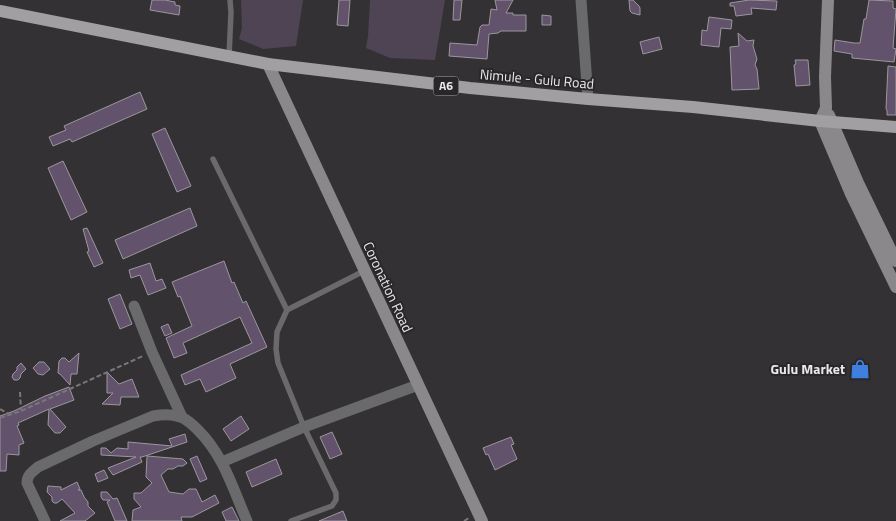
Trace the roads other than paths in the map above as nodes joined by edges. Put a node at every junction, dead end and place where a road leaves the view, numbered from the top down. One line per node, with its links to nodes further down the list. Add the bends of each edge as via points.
1 (230, 0): 5 (lane)
2 (581, 0): 7 (street)
3 (828, 0): 8 (main road)
4 (0, 11): 5 (main road, Nimule - Gulu Road / A6)
5 (229, 57): 6 (main road, Nimule - Gulu Road / A6)
6 (268, 64): 7 (main road, Nimule - Gulu Road / A6); 12 (main road, Coronation Road)
7 (588, 99): 8 (main road, Nimule - Gulu Road / A6)
8 (826, 121): 9 (main road, Nimule - Gulu Road / A6); 11 (main road); 13 (main road, via 851,194)
9 (896, 127)
10 (213, 159): 15 (lane)
11 (896, 261)
12 (364, 271): 15 (lane); 16 (main road, Coronation Road)
13 (896, 287)
14 (134, 306): 17 (street)
15 (287, 310): 18 (lane, via 277,332 276,349 278,362)
16 (418, 385): 18 (street); 23 (main road, Coronation Road)
17 (182, 418): 19 (street, via 206,438); 20 (street, via 153,416 93,441 30,473 26,483)
18 (304, 427): 19 (street); 22 (lane, via 336,493 336,500 332,506)
19 (222, 462): 21 (street)
20 (45, 521)
21 (247, 521)
22 (291, 521)
23 (482, 521)

